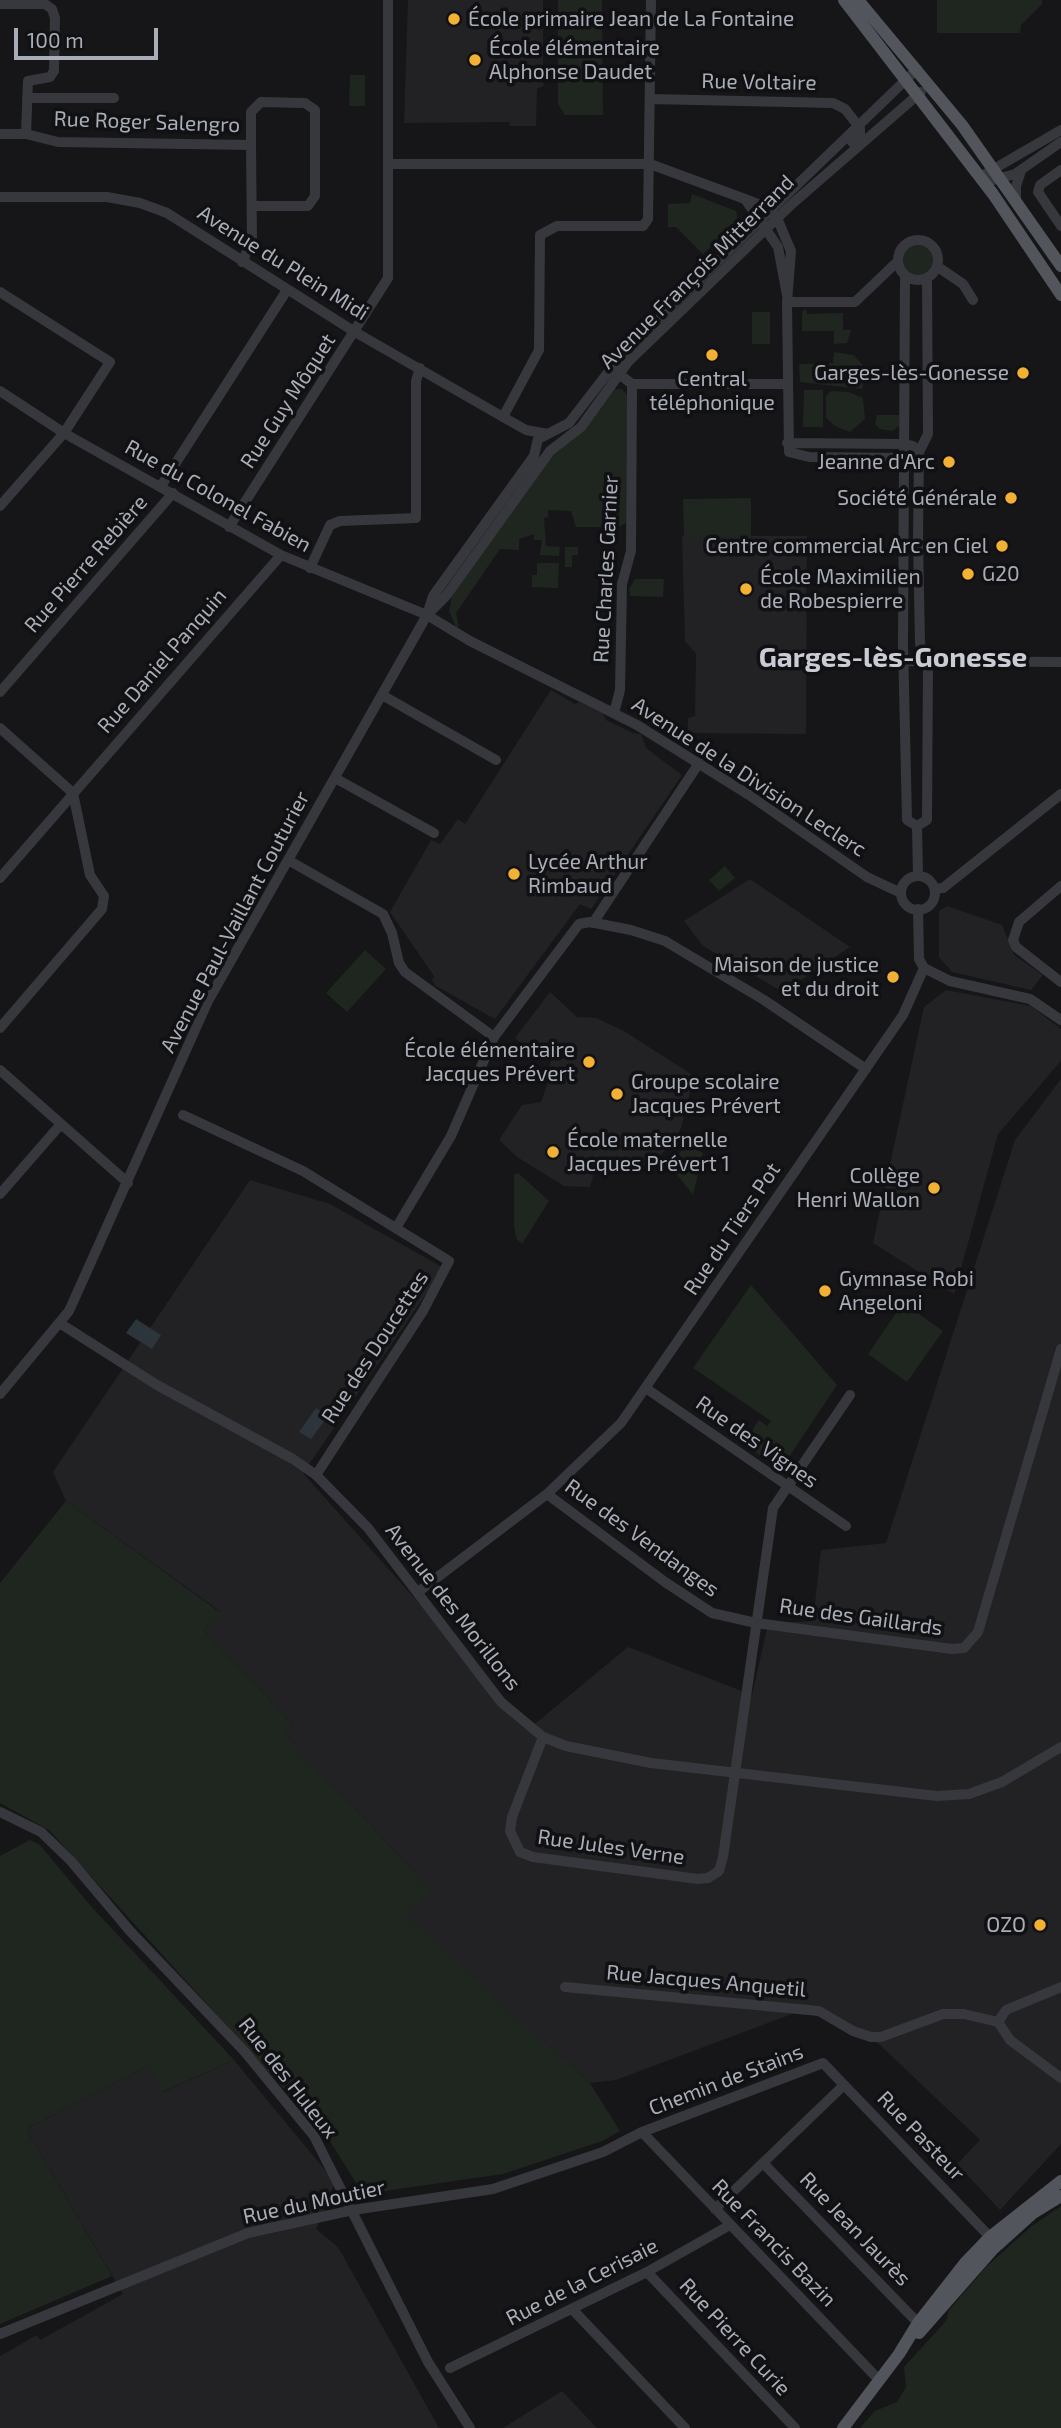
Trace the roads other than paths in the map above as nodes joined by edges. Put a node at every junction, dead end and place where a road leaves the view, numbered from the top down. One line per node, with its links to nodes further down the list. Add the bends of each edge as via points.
1 (388, 0): 19 (street, Rue Guy Môquet)
2 (651, 0): 12 (street)
3 (844, 0): 7 (main road)
4 (858, 0): 6 (main road)
5 (0, 4): 10 (street, via 45,4 55,18 54,71 50,77 28,81)
6 (918, 69): 7 (street, Avenue François Mitterrand); 8 (main road)
7 (906, 78): 9 (main road); 13 (street, Avenue François Mitterrand)
8 (930, 85): 9 (street, Avenue François Mitterrand); 23 (main road)
9 (918, 94): 24 (main road); 25 (street, Avenue François Mitterrand)
10 (27, 98): 11 (street); 16 (street)
11 (114, 98)
12 (651, 99): 13 (street, Rue Voltaire, via 833,103); 20 (street)
13 (858, 125): 25 (street, via 860,134 811,179); 30 (street, Avenue François Mitterrand)
14 (1061, 130): 23 (street)
15 (0, 134): 16 (street, Rue Roger Salengro)
16 (26, 134): 18 (street, Rue Roger Salengro, via 58,142)
17 (1061, 142): 22 (street)
18 (251, 145): 29 (street); 29 (street, via 251,112 261,102 305,103 315,110 311,202 308,206)
19 (390, 164): 20 (street); 44 (street, Rue Guy Môquet, via 388,278)
20 (650, 164): 27 (street); 50 (street, via 650,212 643,226 557,226 540,235 539,350)
21 (1061, 170): 32 (street, via 1040,185 1038,192)
22 (1021, 171): 23 (street); 28 (street)
23 (997, 173): 24 (street); 28 (main road)
24 (980, 177): 41 (main road)
25 (803, 194): 30 (street, Avenue François Mitterrand)
26 (0, 197): 33 (street, Avenue du Plein Midi, via 107,197 140,202 167,213)
27 (745, 199): 30 (street); 31 (street)
28 (1016, 200): 35 (main road)
29 (252, 206): 33 (street, via 252,241)
30 (774, 214): 31 (street, Avenue François Mitterrand); 42 (street, via 791,251)
31 (762, 226): 42 (street, via 779,252); 46 (street, Avenue François Mitterrand)
32 (1061, 226)
33 (242, 262): 39 (street, Avenue du Plein Midi)
34 (897, 262): 36 (street, via 902,247 919,240 934,247); 37 (street); 42 (street, via 855,302)
35 (1061, 266)
36 (937, 267): 38 (street); 43 (street, via 963,284)
37 (905, 275): 38 (street, via 915,280); 57 (street)
38 (927, 278): 59 (street, via 928,434)
39 (287, 290): 44 (street, Avenue du Plein Midi); 61 (street)
40 (0, 292): 53 (street, via 110,362)
41 (1061, 295)
42 (787, 299): 48 (street)
43 (973, 300)
44 (355, 332): 45 (street, Avenue du Plein Midi); 64 (street, Rue Guy Môquet)
45 (420, 368): 50 (street, Avenue du Plein Midi); 66 (street, via 416,382 416,518 330,525)
46 (614, 370): 47 (street); 52 (street, Avenue François Mitterrand, via 569,424); 54 (street, Avenue François Mitterrand, via 582,427)
47 (632, 384): 48 (street); 73 (street, Rue Charles Garnier, via 631,551 622,584 620,690)
48 (787, 384): 55 (street)
49 (0, 391): 53 (street, Rue du Colonel Fabien)
50 (503, 417): 51 (street, Avenue du Plein Midi)
51 (526, 430): 52 (street, Avenue du Plein Midi); 56 (street, Avenue du Plein Midi)
52 (552, 432): 54 (street, via 565,433); 56 (street, Avenue François Mitterrand)
53 (64, 433): 61 (street, Rue du Colonel Fabien); 63 (street)
54 (565, 442): 58 (street, Avenue François Mitterrand)
55 (787, 443): 57 (street); 60 (street, via 795,456)
56 (537, 444): 58 (street, Avenue du Plein Midi); 67 (street, Avenue François Mitterrand, via 534,456 433,596)
57 (905, 444): 59 (street); 60 (street)
58 (550, 451): 67 (street, Avenue François Mitterrand)
59 (919, 452): 60 (street); 69 (street, via 920,644)
60 (905, 458): 68 (street)
61 (161, 486): 62 (street, Rue du Colonel Fabien)
62 (173, 494): 64 (street, Rue du Colonel Fabien); 71 (street, Rue Pierre Rebière)
63 (0, 506)
64 (229, 527): 65 (street, Rue du Colonel Fabien)
65 (281, 555): 66 (street, Rue du Colonel Fabien); 78 (street, Rue Daniel Panquin)
66 (310, 568): 67 (street, Rue du Colonel Fabien)
67 (428, 615): 72 (street, Avenue Paul-Vaillant Couturier); 73 (street, Avenue de la Division Leclerc)
68 (905, 661): 69 (street); 80 (street, via 907,820)
69 (928, 662): 70 (street); 80 (street, via 927,820)
70 (1061, 662)
71 (0, 692)
72 (382, 695): 75 (street); 77 (street, Avenue Paul-Vaillant Couturier)
73 (614, 713): 76 (street, Avenue de la Division Leclerc)
74 (0, 728): 78 (street)
75 (496, 760)
76 (699, 763): 87 (street, Avenue de la Division Leclerc, via 867,877); 89 (street)
77 (335, 778): 81 (street); 82 (street, Avenue Paul-Vaillant Couturier)
78 (73, 793): 84 (street, Rue Daniel Panquin); 93 (street, via 90,875 104,896 102,909)
79 (1061, 794): 86 (street, via 943,888)
80 (917, 826): 83 (street)
81 (434, 833)
82 (288, 860): 94 (street, via 383,914 405,972); 99 (street, Avenue Paul-Vaillant Couturier, via 195,1026)
83 (918, 876): 86 (street, via 929,880); 87 (street, via 908,879)
84 (0, 878)
85 (1061, 886): 91 (street, via 1018,922 1013,940)
86 (934, 889): 88 (street, via 931,903)
87 (901, 893): 88 (street, via 908,906)
88 (918, 909): 90 (street, via 919,959)
89 (593, 923): 94 (street, via 579,924); 95 (street, via 665,941)
90 (924, 968): 92 (street, via 950,981 1030,999); 95 (street, Rue du Tiers Pot, via 907,1008)
91 (1061, 982)
92 (1061, 1020)
93 (0, 1028)
94 (494, 1037): 101 (street, via 451,1136)
95 (866, 1069): 104 (street, Rue du Tiers Pot)
96 (0, 1070): 98 (street)
97 (183, 1115): 101 (street, via 303,1171)
98 (61, 1124): 99 (street); 100 (street)
99 (128, 1183): 102 (street, Avenue Paul-Vaillant Couturier)
100 (0, 1194)
101 (396, 1228): 107 (street, Rue des Doucettes, via 450,1265)
102 (61, 1324): 105 (street, Avenue Paul-Vaillant Couturier); 107 (street, Avenue des Morillons, via 157,1385)
103 (1061, 1349): 112 (street, Rue des Gaillards, via 978,1632 964,1648)
104 (647, 1389): 108 (street, Rue des Vignes); 109 (street, Rue du Tiers Pot, via 599,1447)
105 (0, 1394)
106 (850, 1395): 108 (street)
107 (316, 1475): 111 (street, Avenue des Morillons, via 368,1528)
108 (786, 1486): 110 (street, Rue des Vignes); 112 (street, via 773,1508)
109 (547, 1494): 111 (street, Rue du Tiers Pot); 112 (street, Rue des Vendanges, via 712,1613)
110 (846, 1526)
111 (418, 1592): 113 (street, Avenue des Morillons, via 501,1702)
112 (756, 1623): 115 (street, Rue des Gaillards)
113 (543, 1737): 115 (street, Avenue des Morillons, via 651,1763); 115 (street, Rue Jules Verne, via 510,1830 520,1852 533,1857 708,1878 719,1871 723,1857)
114 (1061, 1747): 115 (street, Avenue des Morillons, via 1002,1782 969,1794 937,1796)
115 (736, 1774)
116 (0, 1812): 128 (street, Rue des Huleux, via 46,1836 227,2031 314,2136)
117 (565, 1987): 119 (street, Rue Jacques Anquetil, via 819,2011 871,2037 943,2014)
118 (1061, 1987): 119 (street, via 1006,2010)
119 (998, 2022): 121 (street, via 1010,2040)
120 (823, 2063): 122 (street, Rue Pasteur); 123 (street, Chemin de Stains)
121 (1061, 2078)
122 (844, 2085): 124 (street); 130 (street, Rue Pasteur)
123 (642, 2132): 127 (street, Rue Francis Bazin); 128 (street, Rue du Moutier, via 603,2152 492,2189)
124 (763, 2163): 127 (street); 133 (street, Rue Jean Jaurès)
125 (1061, 2180): 130 (main road)
126 (1061, 2196): 135 (main road, via 1032,2213 993,2249)
127 (715, 2209): 129 (street, Rue Francis Bazin)
128 (353, 2210): 134 (street, Rue du Moutier, via 248,2233); 138 (street, Rue des Huleux, via 428,2362)
129 (730, 2225): 131 (street, Rue de la Cerisaie); 137 (street, Rue Francis Bazin)
130 (990, 2237): 133 (main road)
131 (647, 2272): 132 (street, Rue de la Cerisaie); 140 (street, Rue Pierre Curie)
132 (573, 2310): 136 (street, Rue de la Cerisaie); 139 (street)
133 (918, 2323): 135 (main road)
134 (0, 2334)
135 (899, 2354): 137 (main road)
136 (450, 2368)
137 (883, 2376): 141 (main road)
138 (470, 2428)
139 (685, 2428)
140 (795, 2428)
141 (843, 2428)

